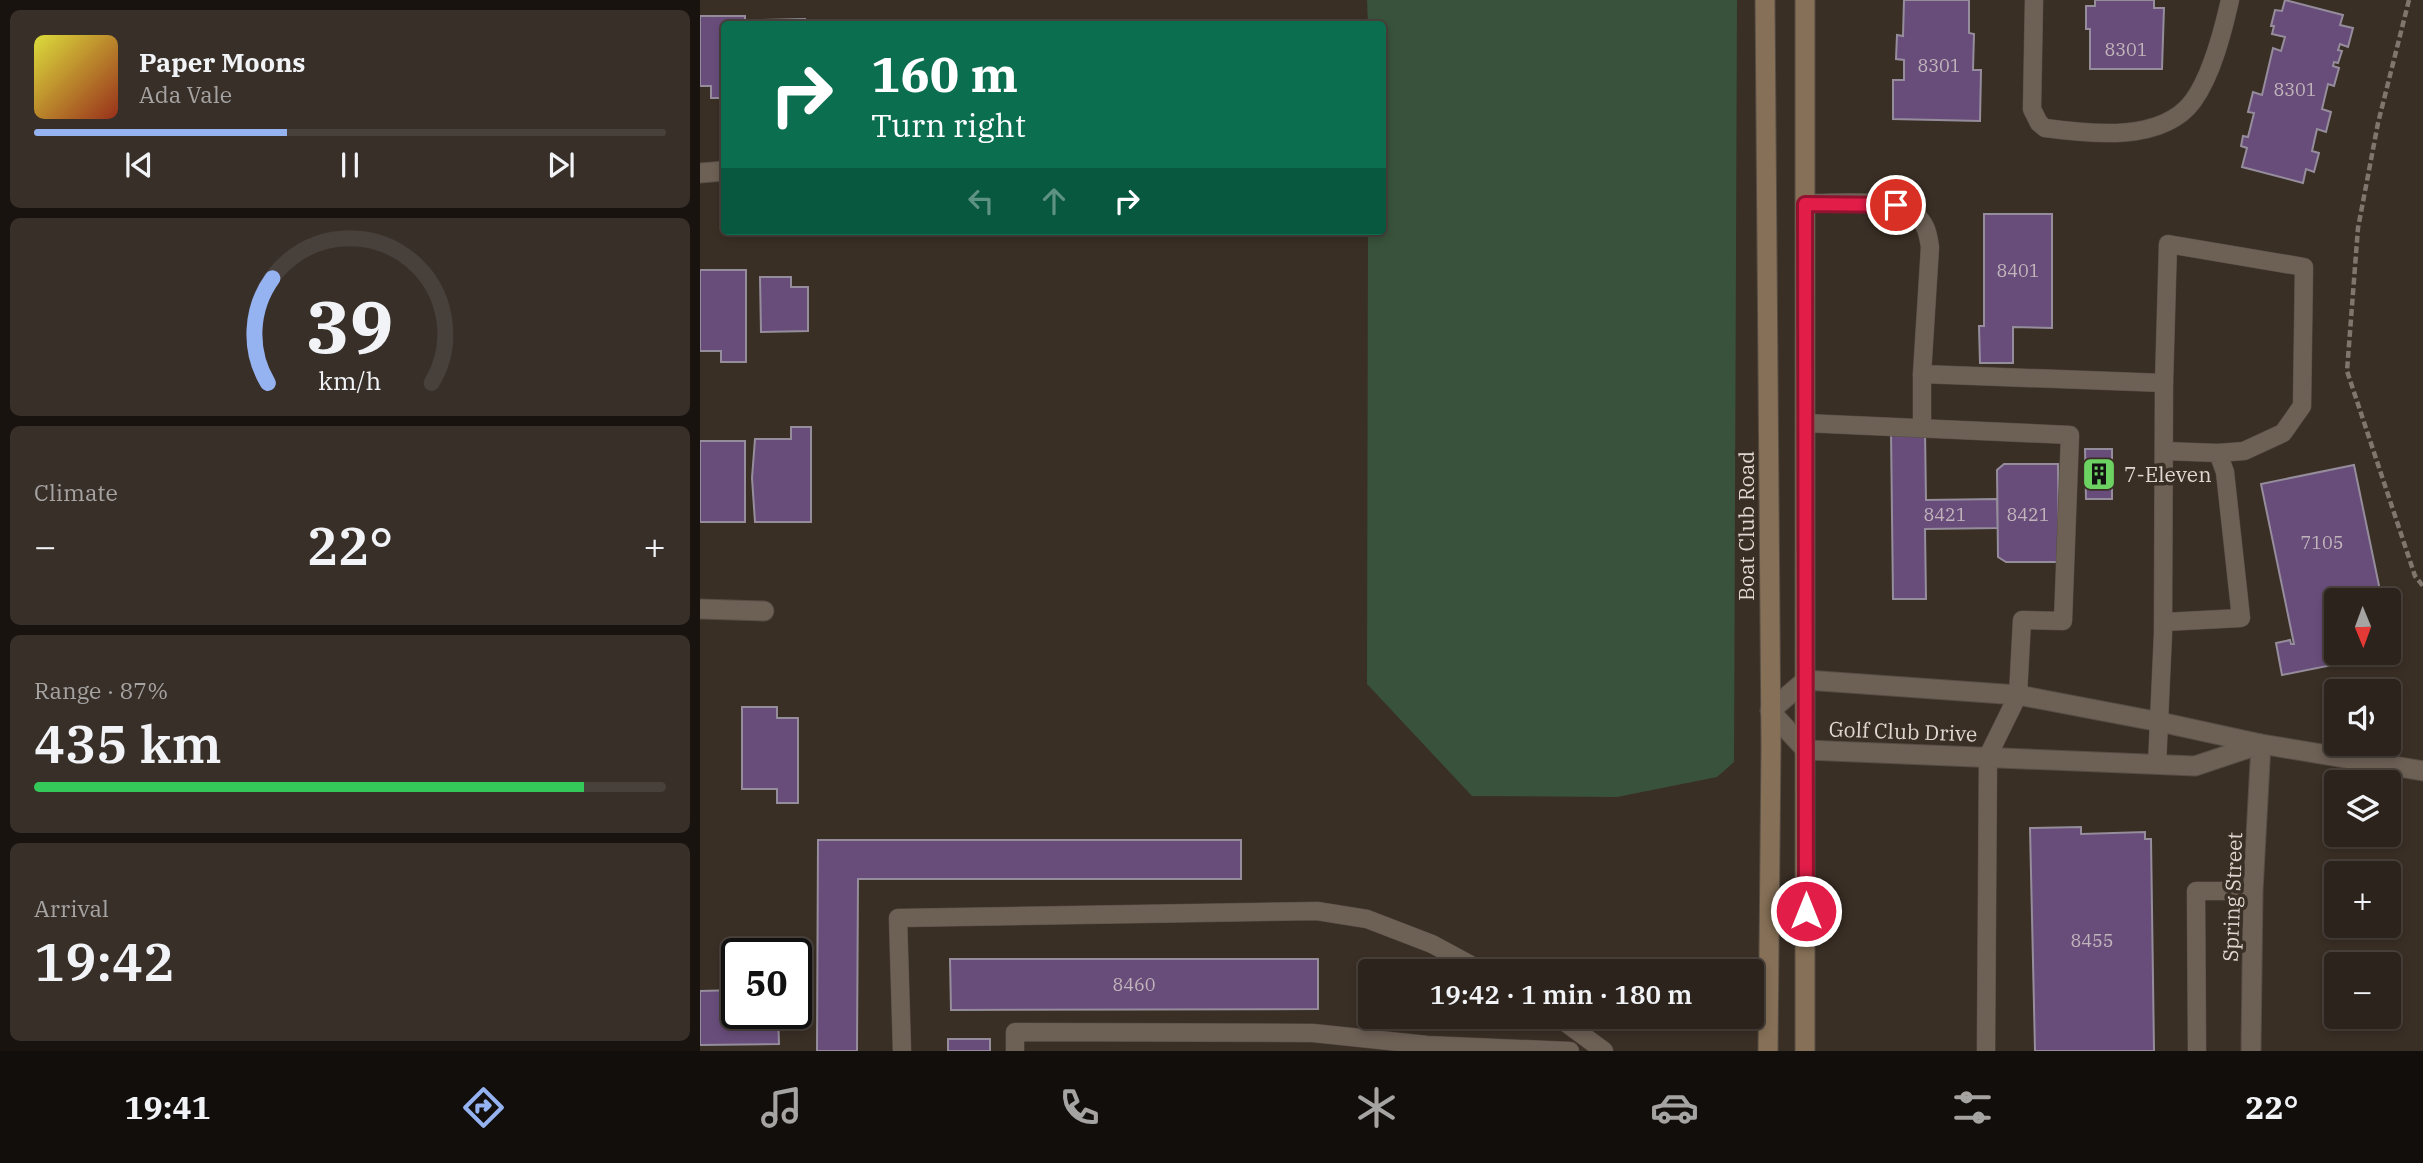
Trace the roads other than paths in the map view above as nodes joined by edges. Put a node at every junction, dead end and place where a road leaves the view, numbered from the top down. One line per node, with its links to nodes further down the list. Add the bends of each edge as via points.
1 (1765, 0): 19 (main road, Boat Club Road)
2 (1805, 0): 7 (main road)
3 (2034, 0): 4 (lane, via 2035,118 2045,128 2118,132 2160,126 2193,102 2214,56)
4 (2230, 0)
5 (721, 171): 6 (street)
6 (700, 173)
7 (1805, 204): 8 (lane, via 1896,205 1917,216 1927,229 1930,247); 10 (main road)
8 (1922, 374): 9 (lane); 11 (lane)
9 (2164, 383): 12 (lane); 13 (lane, via 2168,244 2304,267 2302,406 2283,433 2244,451)
10 (1805, 423): 11 (lane); 17 (main road)
11 (1923, 428): 18 (lane, via 2070,435 2063,621 2021,620)
12 (2164, 451): 13 (lane); 16 (lane)
13 (2218, 453): 16 (lane, via 2225,472 2241,618)
14 (700, 608): 15 (street)
15 (764, 611)
16 (2164, 622): 20 (lane)
17 (1806, 680): 18 (street, Golf Club Drive); 19 (street); 22 (main road)
18 (2018, 695): 20 (street, Golf Club Drive); 23 (lane)
19 (1770, 711): 22 (street, Golf Club Drive); 36 (main road, Boat Club Road)
20 (2160, 722): 21 (street, Golf Club Drive); 24 (lane)
21 (2261, 744): 24 (street, Golf Club Drive, via 2195,766); 25 (street, Golf Club Drive); 26 (street, Spring Street)
22 (1806, 750): 23 (street, Golf Club Drive); 37 (main road)
23 (1988, 756): 24 (street, Golf Club Drive); 38 (lane)
24 (2157, 765)
25 (2423, 771)
26 (2253, 891): 39 (lane, via 2196,891); 40 (street, Spring Street)
27 (1460, 959): 31 (lane, via 1367,919 1317,911 898,918)
28 (1574, 1029): 35 (lane)
29 (1246, 1033): 30 (lane, via 1314,1033); 32 (lane, via 1015,1032); 33 (lane)
30 (1427, 1048): 34 (lane)
31 (902, 1051)
32 (1015, 1051)
33 (1245, 1051)
34 (1570, 1051)
35 (1604, 1051)
36 (1768, 1051)
37 (1805, 1051)
38 (1986, 1051)
39 (2197, 1051)
40 (2251, 1051)

